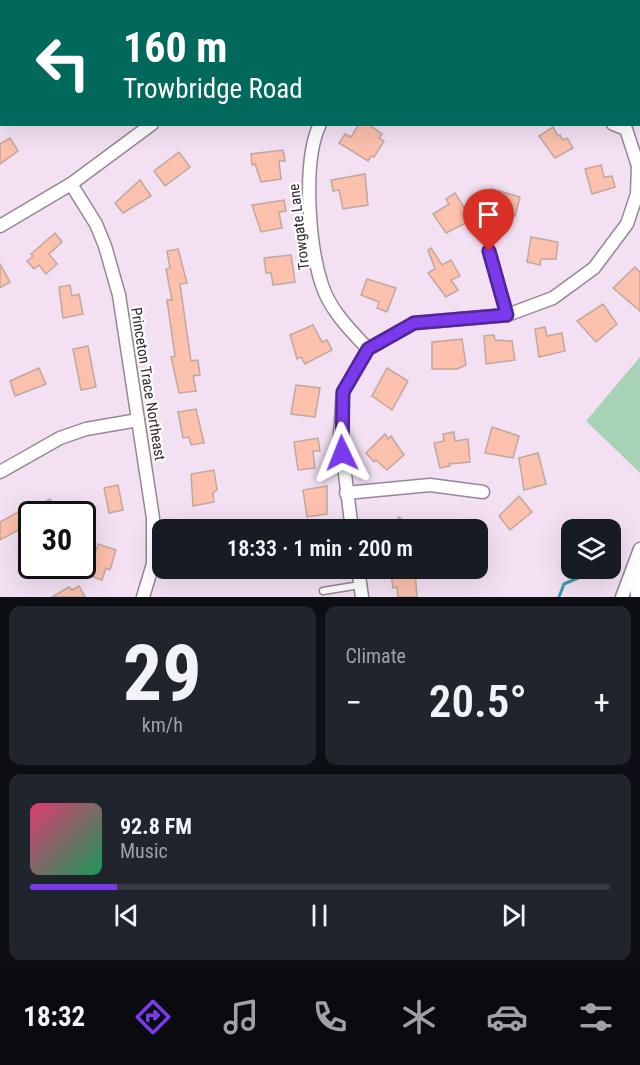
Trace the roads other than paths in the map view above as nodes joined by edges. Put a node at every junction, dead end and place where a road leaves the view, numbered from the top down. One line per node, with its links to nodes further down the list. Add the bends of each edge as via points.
1 (149, 126): 4 (street)
2 (319, 126): 8 (street, Trowgate Lane, via 308,173 322,286 341,320)
3 (618, 126): 7 (street, via 626,129 638,166 637,194 627,224 594,268 553,298)
4 (71, 184): 5 (street); 9 (street, Princeton Trace Northeast, via 96,224 113,268)
5 (0, 226)
6 (489, 251): 7 (street)
7 (507, 315): 8 (street, via 414,323)
8 (368, 349): 11 (street, via 343,392 340,434)
9 (138, 420): 10 (street, via 60,438); 18 (street, Princeton Trace Northeast, via 154,543 153,564)
10 (0, 472)
11 (346, 492): 12 (street, via 430,484); 13 (street)
12 (483, 492)
13 (350, 519)
14 (640, 549): 15 (street)
15 (636, 564): 19 (street); 20 (street)
16 (323, 591): 17 (lane)
17 (361, 591)
18 (143, 597)
19 (622, 597)
20 (638, 597)

